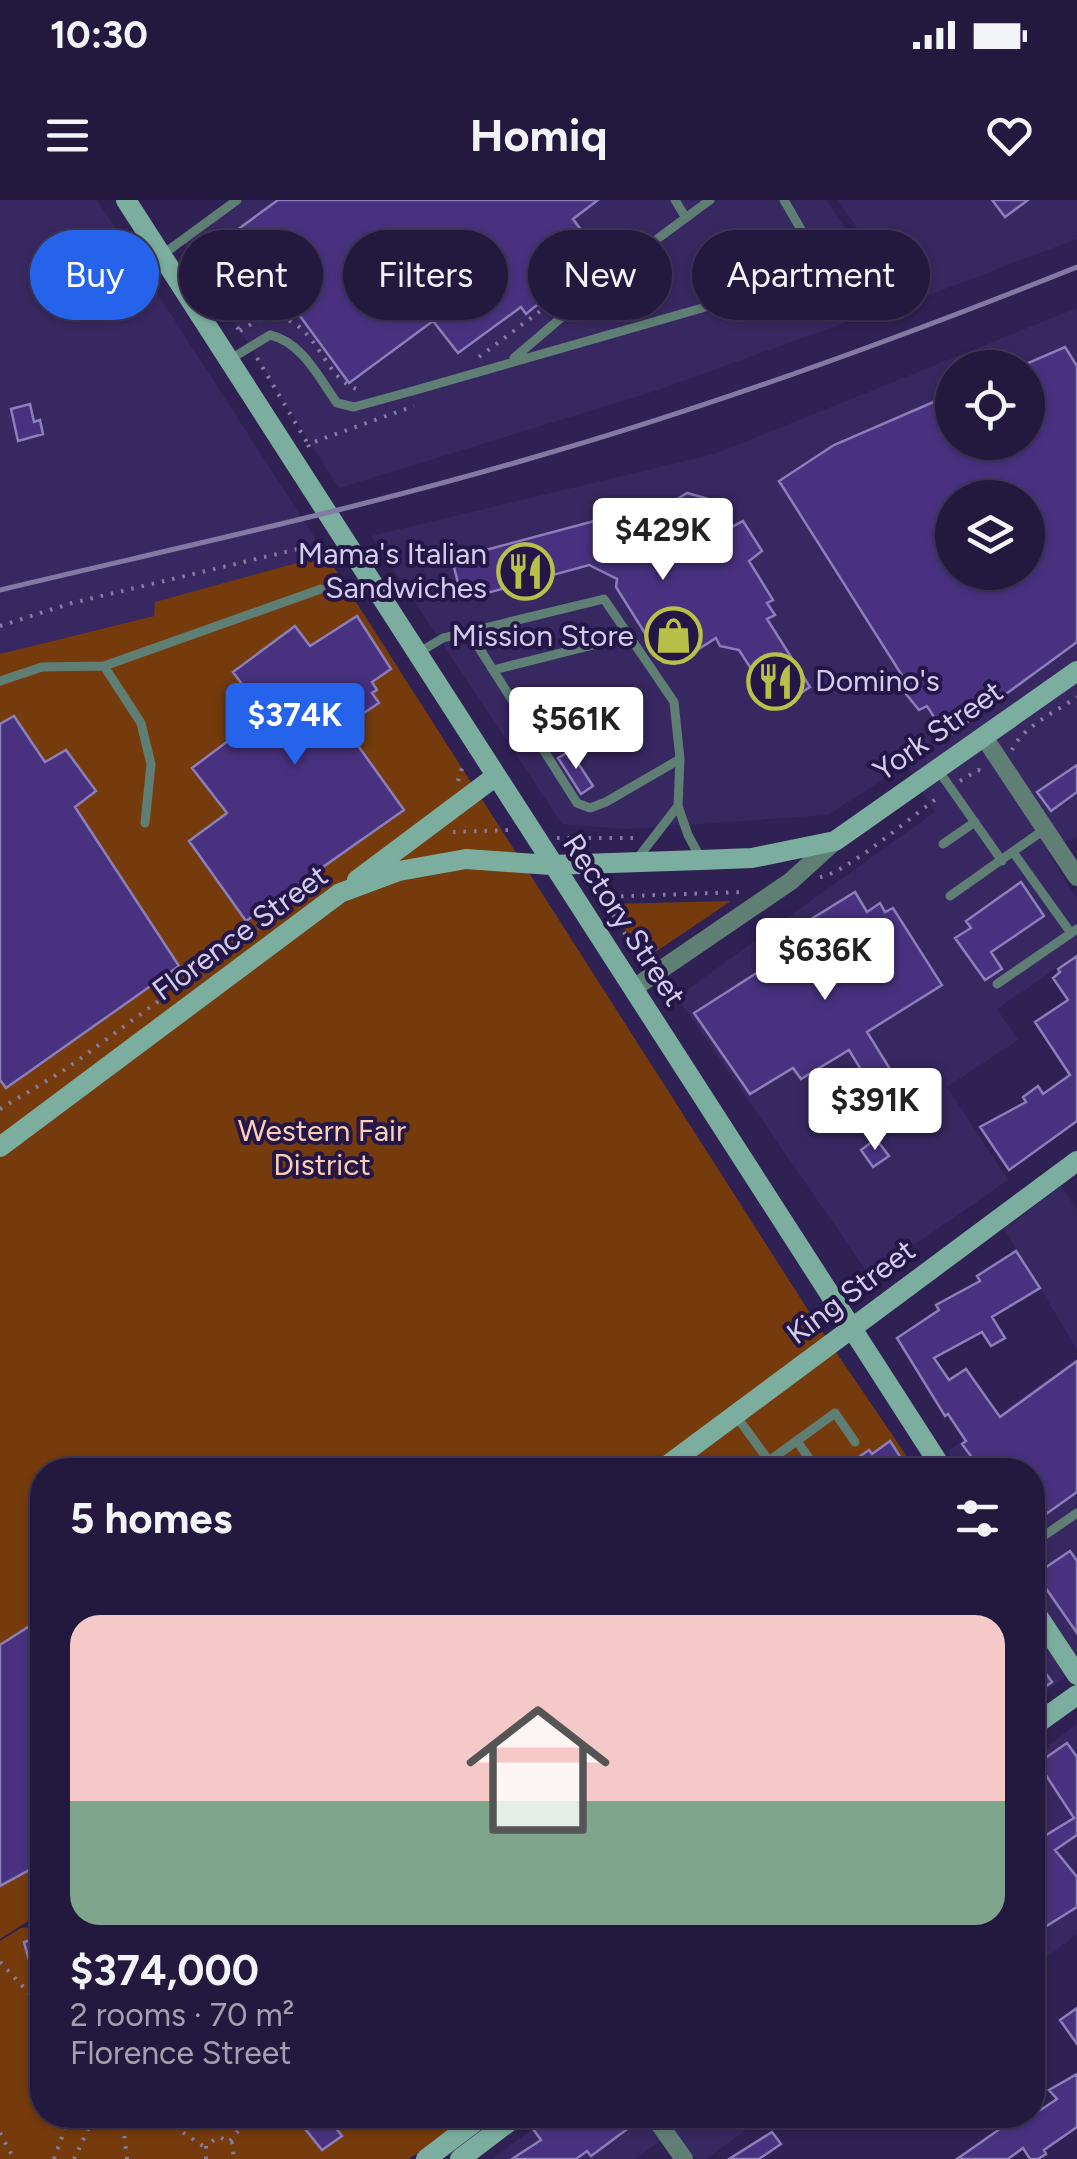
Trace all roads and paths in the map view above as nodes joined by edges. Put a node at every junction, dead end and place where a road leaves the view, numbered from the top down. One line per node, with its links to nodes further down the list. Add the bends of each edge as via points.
1 (126, 200): 7 (street, Rectory Street)
2 (237, 200): 7 (lane)
3 (675, 200): 6 (lane)
4 (710, 200): 6 (lane)
5 (784, 200): 12 (lane, via 814,252 744,296)
6 (686, 218): 12 (lane)
7 (162, 256): 10 (street, Rectory Street)
8 (528, 319): 11 (path)
9 (240, 331): 13 (path, via 272,317 292,322 346,386)
10 (229, 360): 12 (lane, via 270,335 285,338 337,403 354,407); 21 (street, Rectory Street)
11 (468, 362)
12 (508, 362)
13 (370, 389)
14 (422, 403): 15 (path, via 308,444)
15 (312, 457)
16 (319, 544): 18 (path)
17 (320, 589): 22 (lane)
18 (0, 626)
19 (468, 632): 20 (lane, via 604,599); 21 (lane); 23 (lane)
20 (629, 636): 23 (lane); 29 (lane, via 674,702)
21 (418, 653): 31 (street, Rectory Street)
22 (104, 666): 25 (lane, via 42,667); 34 (lane, via 142,722 151,764)
23 (492, 670): 29 (lane, via 576,802 590,808 606,802)
24 (1077, 671): 27 (street, York Street)
25 (0, 681)
26 (1077, 697): 28 (path, via 1013,744)
27 (984, 737): 30 (street, York Street); 35 (street)
28 (1012, 754)
29 (680, 759): 32 (lane)
30 (937, 768): 33 (lane); 36 (street, York Street)
31 (496, 776): 41 (street, Rectory Street); 44 (street)
32 (678, 806): 39 (lane); 42 (lane)
33 (975, 822): 37 (lane); 40 (lane)
34 (144, 823)
35 (1045, 829): 38 (lane); 43 (street)
36 (835, 841): 39 (street, York Street, via 752,858); 48 (street, York Street, via 791,881)
37 (943, 844)
38 (1014, 852): 40 (lane); 47 (lane)
39 (701, 860): 42 (street, York Street)
40 (1002, 860): 45 (lane)
41 (551, 864): 42 (street, York Street); 44 (street, Florence Street, via 466,860 399,871); 48 (street, Rectory Street)
42 (632, 864)
43 (1077, 877)
44 (340, 894): 50 (street, Florence Street)
45 (950, 896)
46 (737, 901): 48 (path, via 743,892 602,898 644,965)
47 (1074, 931): 49 (lane)
48 (630, 983): 52 (street, Rectory Street)
49 (997, 984)
50 (0, 1147)
51 (1077, 1162): 52 (street, King Street)
52 (851, 1329): 53 (street, King Street); 60 (street, Rectory Street)
53 (735, 1414): 56 (street, King Street); 57 (lane)
54 (796, 1441): 55 (lane, via 835,1414); 58 (lane); 59 (lane)
55 (855, 1442)
56 (665, 1458)
57 (761, 1458)
58 (776, 1458)
59 (808, 1458)
60 (935, 1458)
61 (1077, 1512): 62 (lane)
62 (1045, 1535)
63 (1045, 1627): 64 (street)
64 (1077, 1675)
65 (1077, 1694): 66 (street)
66 (1045, 1717)
67 (0, 1962): 68 (path)
68 (30, 1995)
69 (65, 2128): 81 (path)
70 (89, 2128): 82 (path)
71 (123, 2128): 83 (path)
72 (176, 2128): 79 (path)
73 (240, 2128): 78 (path)
74 (467, 2128): 86 (street)
75 (501, 2128): 87 (street)
76 (662, 2128): 88 (street)
77 (0, 2133): 80 (path)
78 (230, 2141): 79 (path, via 214,2138); 85 (path)
79 (206, 2148): 84 (path)
80 (14, 2159)
81 (54, 2159)
82 (74, 2159)
83 (127, 2159)
84 (206, 2159)
85 (234, 2159)
86 (426, 2159)
87 (460, 2159)
88 (684, 2159)

